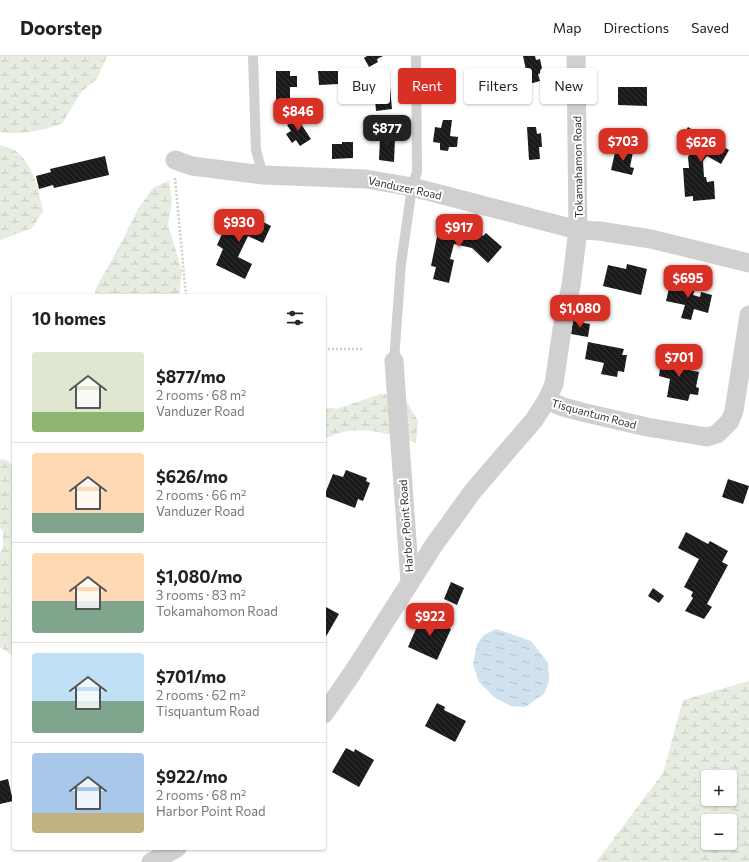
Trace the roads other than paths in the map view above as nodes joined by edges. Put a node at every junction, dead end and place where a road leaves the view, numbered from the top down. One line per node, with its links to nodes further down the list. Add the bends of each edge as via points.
1 (253, 56): 5 (lane, via 256,150)
2 (416, 56): 6 (lane, via 416,172)
3 (576, 56): 7 (street, Tokamahamon Road)
4 (175, 160): 5 (street, Vanduzer Road, via 192,166)
5 (263, 175): 6 (street, Vanduzer Road, via 366,179)
6 (412, 187): 7 (street, Vanduzer Road); 10 (lane, via 401,264)
7 (578, 230): 8 (street, Vanduzer Road, via 651,239); 11 (street, Tokamahamon Road, via 554,384)
8 (749, 263)
9 (749, 315): 11 (street, Tisquantum Road, via 734,411 730,421 717,434 707,437 647,427 563,407)
10 (394, 361): 12 (street, Harbor Point Road)
11 (547, 400): 12 (street, Tisquantum Road, via 534,420 473,491)
12 (410, 582): 13 (street, Harbor Point Road)
13 (326, 711)
14 (173, 850): 15 (street)
15 (151, 862)

